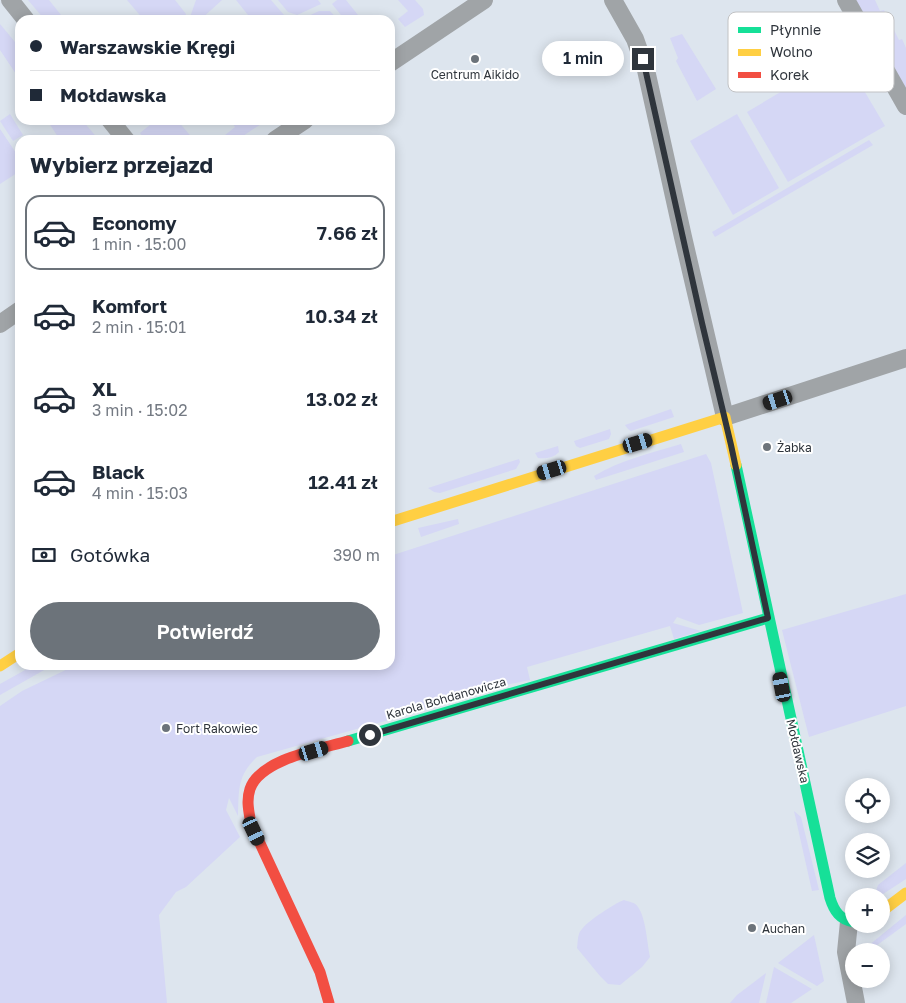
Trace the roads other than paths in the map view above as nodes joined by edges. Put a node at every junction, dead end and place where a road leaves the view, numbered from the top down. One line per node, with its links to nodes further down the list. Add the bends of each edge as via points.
1 (10, 0): 6 (street)
2 (484, 0): 7 (street)
3 (613, 0): 17 (street, Mołdawska, via 632,32 646,70)
4 (846, 0): 5 (street)
5 (853, 12)
6 (22, 15)
7 (395, 60)
8 (894, 85): 9 (street)
9 (906, 106)
10 (114, 125): 12 (street)
11 (298, 125): 13 (street)
12 (122, 135)
13 (282, 135)
14 (15, 314): 15 (street)
15 (0, 324)
16 (906, 358): 17 (street)
17 (724, 417): 18 (street); 19 (street, Mołdawska)
18 (395, 520)
19 (768, 618): 24 (street, Mołdawska, via 830,898 838,915); 26 (street, Karola Bohdanowicza, via 271,764 254,779 248,800 250,824 320,972)
20 (15, 656): 21 (street)
21 (0, 666)
22 (906, 893): 23 (street)
23 (890, 905)
24 (845, 918)
25 (850, 933): 27 (street, Mołdawska, via 846,952)
26 (329, 1003)
27 (856, 1003)

